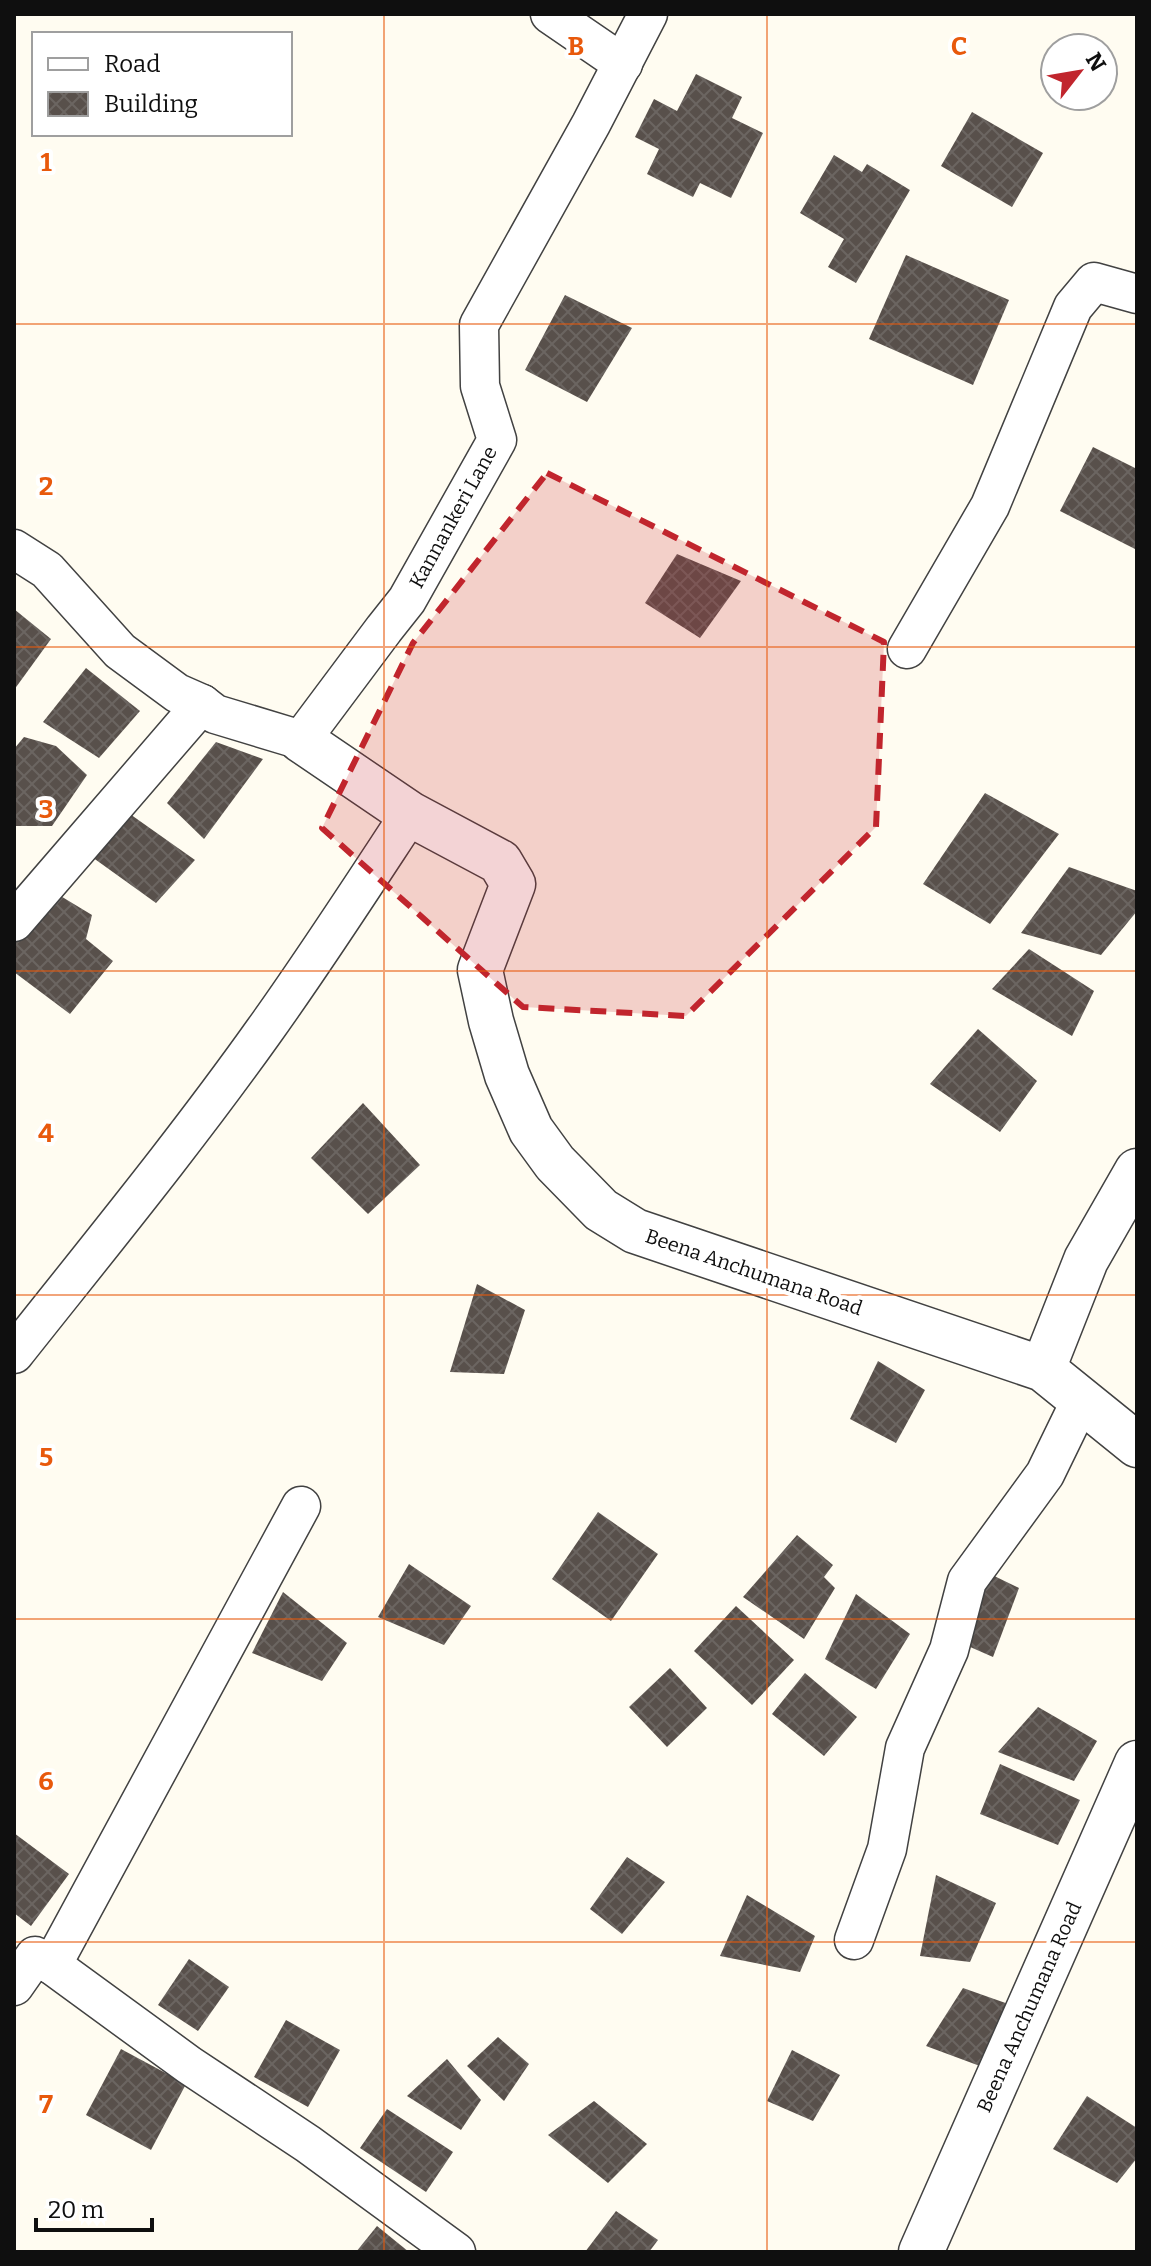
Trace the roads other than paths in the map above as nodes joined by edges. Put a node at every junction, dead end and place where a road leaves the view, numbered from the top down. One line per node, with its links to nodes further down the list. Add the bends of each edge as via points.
1 (550, 14): 3 (street)
2 (648, 14): 3 (street, Kannankeri Lane)
3 (623, 64): 8 (street, Kannankeri Lane, via 479,325 480,386 497,440 407,600)
4 (1137, 294): 6 (street, via 1094,282 1073,307 990,506)
5 (14, 549): 7 (street, Beena Anchumana Road, via 47,570 120,651 177,693)
6 (907, 649)
7 (202, 704): 8 (street, Beena Anchumana Road, via 215,714); 10 (street)
8 (301, 740): 9 (street, Beena Anchumana Road)
9 (410, 814): 12 (street, via 263,1033); 13 (street, Beena Anchumana Road, via 500,862 513,884 480,970 491,1021 531,1130 601,1210 635,1231)
10 (14, 922)
11 (1137, 1171): 13 (street, via 1086,1260)
12 (14, 1354)
13 (1043, 1369): 14 (street, Beena Anchumana Road)
14 (1081, 1400): 15 (street, Beena Anchumana Road); 18 (street, via 1045,1474 967,1581 949,1650 905,1748 887,1849)
15 (1137, 1445)
16 (301, 1506): 19 (street)
17 (1137, 1763): 22 (street, Beena Anchumana Road)
18 (854, 1940)
19 (52, 1965): 20 (street, via 35,1956); 21 (street)
20 (14, 1986)
21 (456, 2252)
22 (921, 2252)

